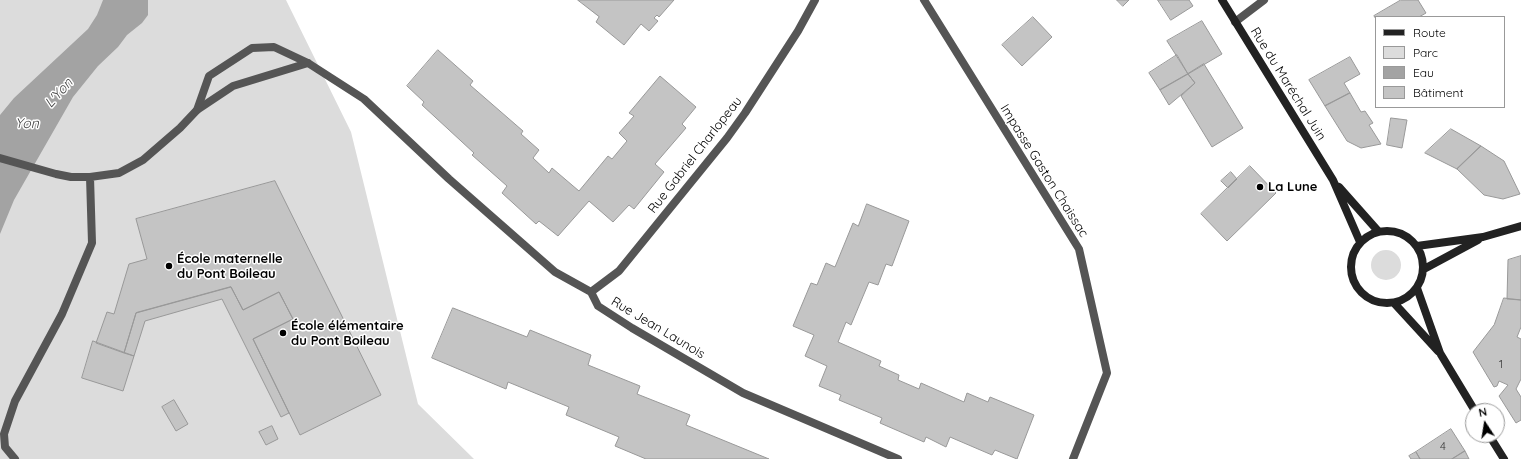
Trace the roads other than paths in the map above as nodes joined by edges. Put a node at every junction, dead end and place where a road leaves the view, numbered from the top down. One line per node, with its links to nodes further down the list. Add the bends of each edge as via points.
1 (815, 0): 18 (street, Rue Gabriel Charlopeau, via 794,37 727,138 619,271)
2 (924, 0): 25 (street, Impasse Gaston Chaissac, via 1079,249 1107,373)
3 (1222, 0): 5 (main road, Rue du Maréchal Juin)
4 (1264, 0): 5 (street)
5 (1235, 22): 10 (main road, Rue du Maréchal Juin)
6 (308, 63): 7 (street, via 233,86); 7 (street, Rue Jean Launois, via 274,47 252,48 209,76); 18 (street, Rue Jean Launois, via 364,99 554,272)
7 (198, 110): 9 (street, via 143,160 119,173)
8 (0, 158): 9 (street, via 56,174)
9 (90, 177): 23 (street, via 92,243 62,314 15,401 4,434 5,447)
10 (1333, 180): 12 (main road, Rue du Maréchal Juin); 14 (main road, Rue du Maréchal Juin)
11 (1521, 226): 13 (main road)
12 (1378, 231): 14 (main road); 15 (main road, via 1400,232 1410,237)
13 (1483, 237): 15 (main road); 16 (main road)
14 (1360, 242): 19 (main road, via 1351,262 1351,274 1355,285 1362,294 1372,300)
15 (1418, 246): 16 (main road, via 1423,256)
16 (1424, 268): 17 (main road)
17 (1417, 288): 19 (main road, via 1411,295); 20 (main road)
18 (591, 292): 24 (street, Rue Jean Launois, via 598,306 743,393)
19 (1394, 303): 20 (main road)
20 (1440, 353): 21 (main road)
21 (1470, 403)
22 (1494, 443): 26 (main road)
23 (15, 459)
24 (898, 459)
25 (1073, 459)
26 (1504, 459)

